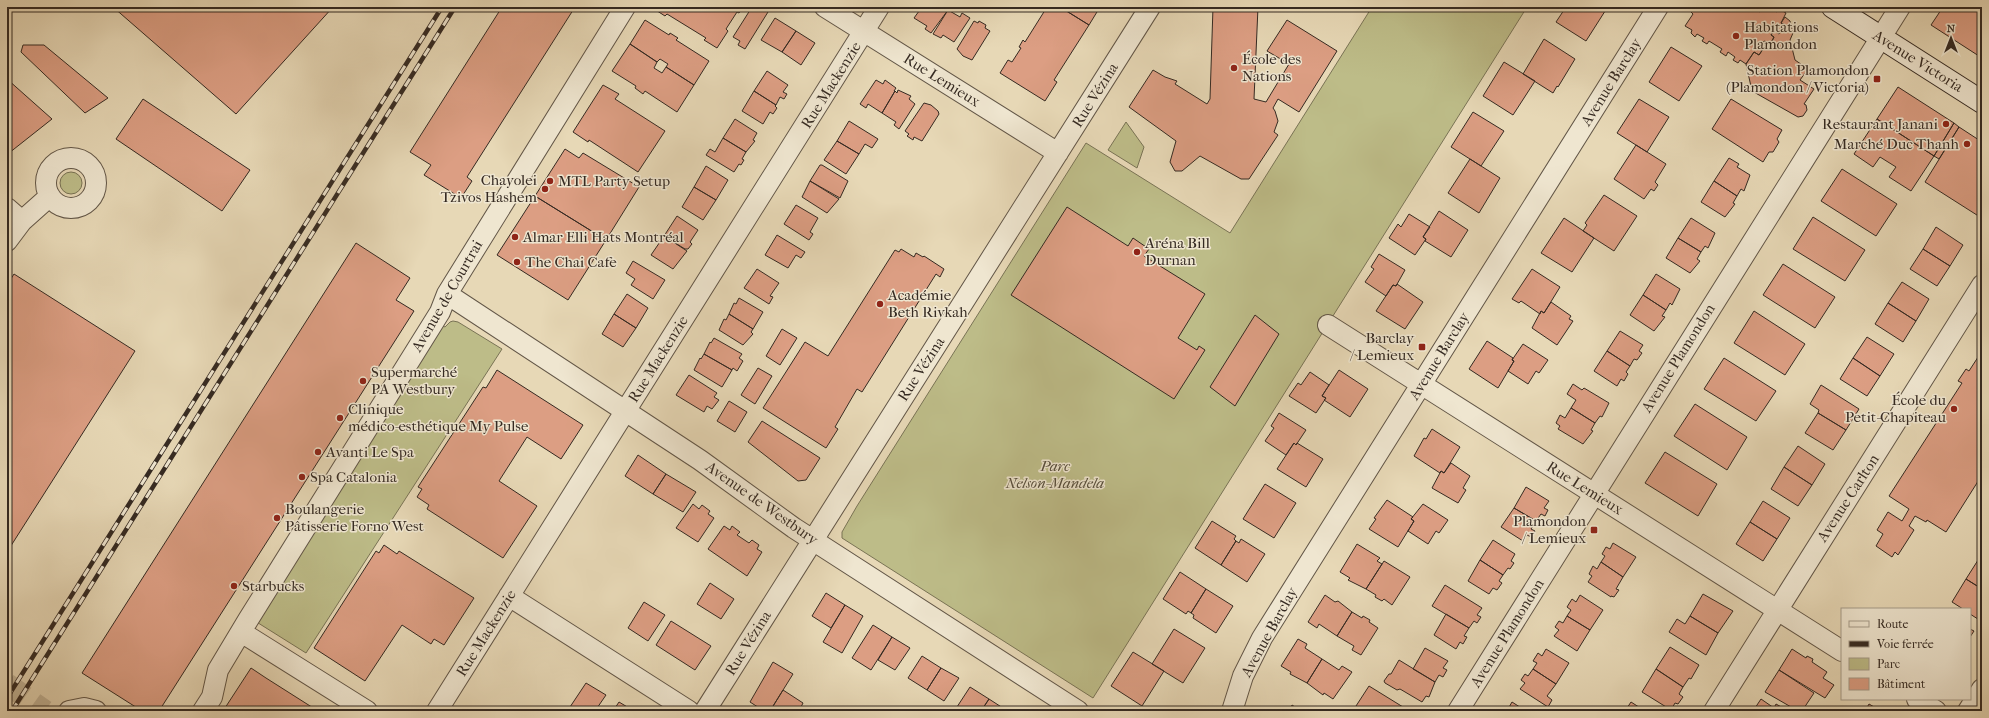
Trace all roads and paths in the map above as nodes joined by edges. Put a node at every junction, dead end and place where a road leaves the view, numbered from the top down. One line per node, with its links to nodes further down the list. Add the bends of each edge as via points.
1 (625, 7): 17 (street, Avenue de Courtrai)
2 (825, 7): 8 (street, Rue Lemieux)
3 (879, 7): 8 (street, Rue Mackenzie)
4 (1150, 7): 11 (street, Rue Vézina)
5 (1658, 7): 19 (street, Avenue Barclay)
6 (1833, 7): 9 (street, Avenue Victoria)
7 (1900, 7): 9 (street, Avenue Plamondon)
8 (864, 31): 11 (street, Rue Lemieux); 20 (street, Rue Mackenzie)
9 (1881, 37): 10 (street, Avenue Victoria); 21 (street, Avenue Plamondon)
10 (1982, 102)
11 (1058, 153): 22 (street, Rue Vézina)
12 (50, 196): 14 (street)
13 (7, 208): 14 (street)
14 (22, 221): 15 (street)
15 (7, 242)
16 (1982, 285): 24 (street, Avenue Carlton)
17 (447, 294): 20 (street, Avenue de Westbury); 25 (street, Avenue de Courtrai, via 443,306)
18 (1328, 325): 19 (street, Rue Lemieux)
19 (1420, 385): 21 (street, Rue Lemieux); 37 (street, Avenue Barclay, via 1262,638 1243,676)
20 (626, 410): 22 (street, Avenue de Westbury); 23 (street, Rue Mackenzie)
21 (1594, 493): 24 (street, Rue Lemieux); 38 (street, Avenue Plamondon)
22 (813, 540): 35 (street, Rue Vézina); 36 (street, Avenue de Westbury)
23 (509, 596): 33 (street, Rue Mackenzie); 34 (street)
24 (1778, 610): 26 (street, Rue Lemieux); 39 (street, Avenue Carlton)
25 (241, 632): 31 (street, Avenue de Courtrai, via 218,670 212,697); 32 (street)
26 (1841, 650)
27 (1982, 689): 41 (street)
28 (1919, 700): 40 (street)
29 (69, 711): 30 (street, via 84,708)
30 (96, 711)
31 (203, 711)
32 (367, 711)
33 (437, 711)
34 (690, 711)
35 (705, 711)
36 (1078, 711)
37 (1232, 711)
38 (1458, 711)
39 (1714, 711)
40 (1936, 711)
41 (1968, 711)

